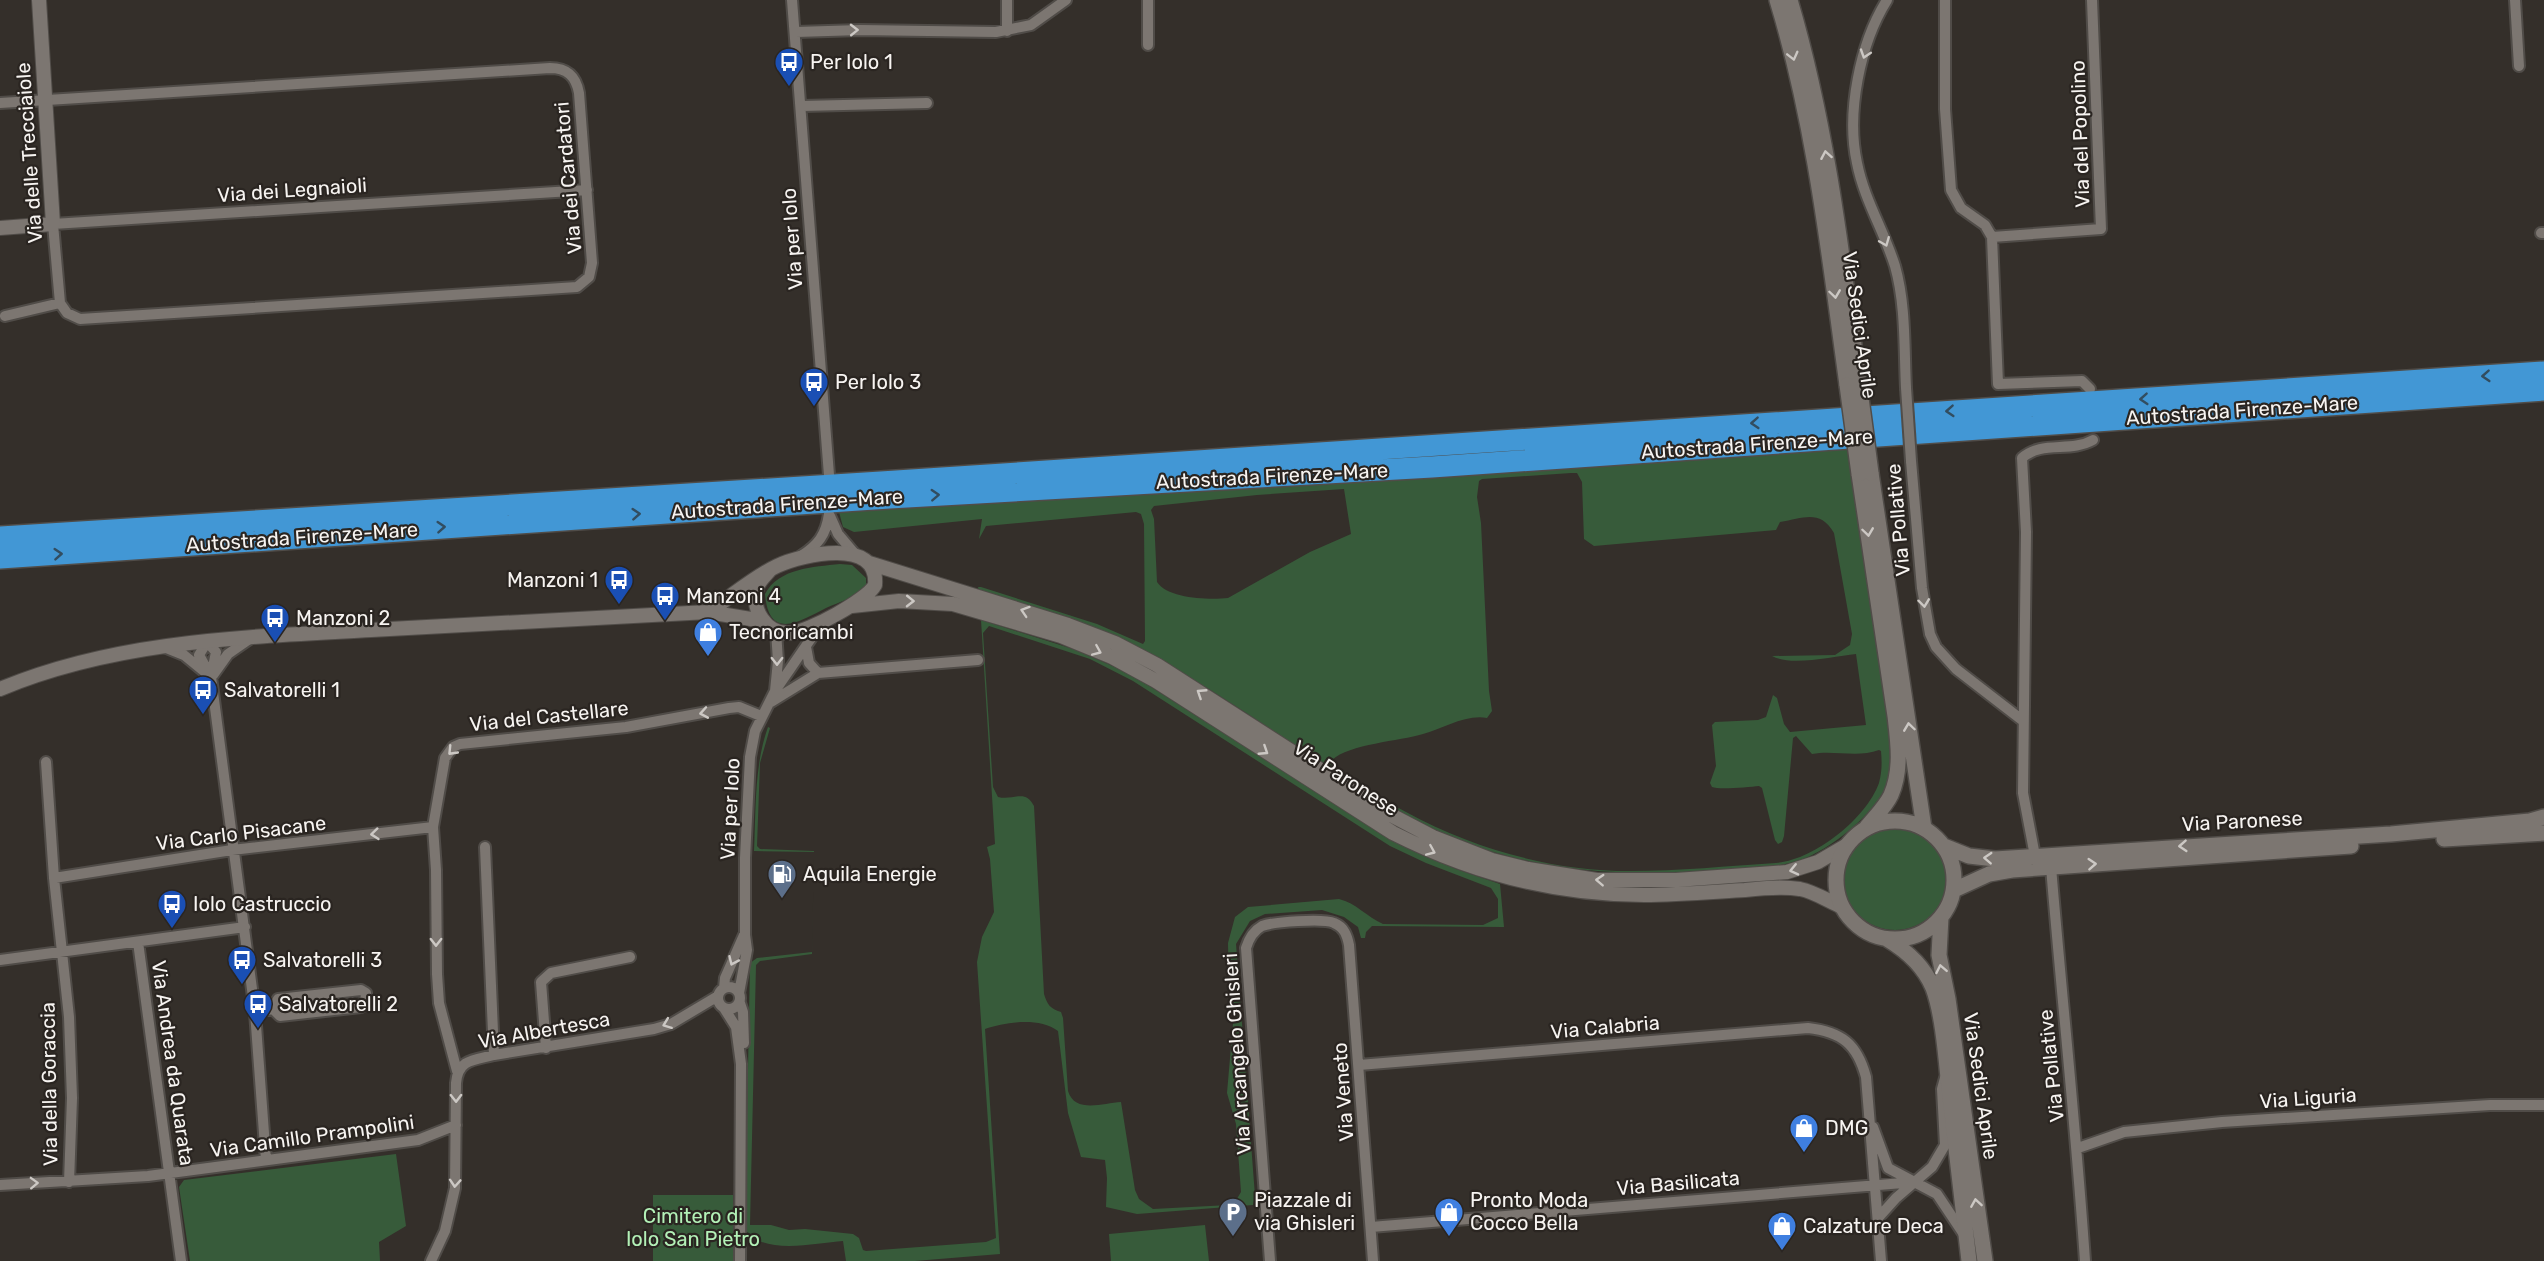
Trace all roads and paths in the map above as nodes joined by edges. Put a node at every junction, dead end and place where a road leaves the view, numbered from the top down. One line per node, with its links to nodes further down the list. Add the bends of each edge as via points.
1 (39, 0): 16 (street, Via delle Trecciaiole)
2 (792, 0): 13 (street, Via per Iolo)
3 (1007, 0): 12 (street)
4 (1066, 0): 12 (street, via 1031,25)
5 (1148, 0): 14 (street)
6 (1777, 0): 27 (main road, Via Sedici Aprile, one-way to 27, via 1803,97)
7 (1790, 0): 27 (main road, Via Sedici Aprile, one-way to 7, via 1836,213 1818,111)
8 (1887, 0): 54 (street, Via Pollative, one-way to 54, bridge, via 1858,77 1854,137 1857,163 1898,279 1922,588 1930,634 1956,669)
9 (1945, 0): 23 (street, via 1945,109 1951,190 1961,208 1985,225)
10 (2092, 0): 23 (street, Via del Popolino, via 2101,229)
11 (2515, 0): 15 (street)
12 (1007, 31): 13 (street, one-way to 12)
13 (796, 32): 19 (street, Via per Iolo)
14 (1148, 45)
15 (2519, 66)
16 (45, 100): 17 (street, Via dei Cardatori); 20 (street, Via dei Cardatori, via 559,68 572,76 578,87); 21 (street, Via delle Trecciaiole)
17 (0, 103)
18 (927, 103): 19 (street)
19 (802, 106): 32 (street, Via per Iolo)
20 (587, 190): 21 (street, Via dei Legnaioli); 24 (street, Via dei Cardatori, via 592,270 584,283 570,289 80,319 67,313)
21 (53, 224): 22 (street, Via dei Legnaioli); 24 (street, Via delle Trecciaiole)
22 (0, 228)
23 (1992, 237): 28 (street, via 1998,384 2082,381)
24 (60, 303): 25 (street)
25 (5, 315)
26 (2544, 372): 33 (highway, Autostrada Firenze-Mare, one-way to 33)
27 (1853, 384): 31 (main road, Via Sedici Aprile, bridge)
28 (2090, 389)
29 (2544, 390): 35 (highway, Autostrada Firenze-Mare, one-way to 29, via 890,498 1432,467)
30 (2093, 440): 54 (street, via 2082,446 2036,448 2022,458 2026,532)
31 (1865, 474): 58 (main road, Via Sedici Aprile, one-way to 58, via 1899,755 1891,796); 59 (main road, Via Sedici Aprile, one-way to 31)
32 (829, 475)
33 (0, 537)
34 (854, 553): 36 (street); 36 (street, via 838,534 829,514 820,541); 37 (street, Via Paronese)
35 (0, 558)
36 (793, 560): 38 (street)
37 (869, 563): 39 (street, via 875,585); 61 (street, Via Paronese, one-way to 37, via 1818,862 1787,872 1677,880 1597,880 1512,865 1463,850 1411,826 1122,646 1068,625)
38 (770, 570): 40 (street); 42 (street, via 756,594)
39 (852, 606): 41 (street); 69 (street, Via Paronese, one-way to 69, via 899,601 953,604 1061,636 1112,657 1156,681 1393,833 1486,872 1560,889 1618,895 1788,887 1813,893)
40 (708, 612): 42 (street); 44 (street)
41 (825, 619): 43 (street, via 793,633); 47 (street, Via per Iolo)
42 (763, 621): 43 (street)
43 (776, 630): 52 (street, Via per Iolo, one-way to 52)
44 (253, 637): 45 (street); 50 (street, via 228,654)
45 (207, 642): 46 (street); 50 (street, via 216,652)
46 (164, 646): 50 (street, via 184,655); 51 (street, via 67,666)
47 (806, 646): 49 (street, via 809,663); 52 (street, Via per Iolo)
48 (978, 660): 49 (street)
49 (819, 673): 53 (street, via 771,702)
50 (211, 677): 64 (street)
51 (0, 689)
52 (775, 691): 53 (street, Via per Iolo)
53 (763, 713): 57 (street, Via del Castellare, one-way to 57, via 739,707 626,728 460,744 445,758); 73 (street, Via per Iolo, via 750,758)
54 (2022, 720): 65 (street, via 2023,793)
55 (46, 762): 67 (street, Via della Goraccia)
56 (2544, 817): 65 (main road, Via Paronese, one-way to 65, via 2391,834)
57 (433, 827): 64 (street, Via Carlo Pisacane, one-way to 64); 91 (street, Via del Castellare, one-way to 91, via 439,1004)
58 (1866, 828): 59 (main road, Via Sedici Aprile, via 1894,821); 61 (main road, Via Sedici Aprile)
59 (1924, 828): 62 (main road, Via Sedici Aprile)
60 (2544, 833): 66 (main road, Via Paronese, one-way to 60)
61 (1847, 845): 69 (main road, Via Sedici Aprile, via 1836,869)
62 (1944, 846): 65 (main road, Via Paronese, one-way to 62, via 1982,858); 68 (main road, Via Sedici Aprile, via 1954,872)
63 (485, 847): 87 (street)
64 (232, 850): 67 (street, Via Carlo Pisacane); 72 (street)
65 (2035, 856)
66 (2051, 867): 68 (main road, Via Paronese, via 1999,872); 95 (street, Via Pollative)
67 (54, 878): 76 (street, Via della Goraccia)
68 (1954, 890): 70 (main road, Via Sedici Aprile)
69 (1842, 907): 74 (main road, Via Sedici Aprile, via 1860,929)
70 (1941, 917): 74 (main road, Via Sedici Aprile, via 1923,933); 112 (main road, Via Sedici Aprile, one-way to 70, via 1939,955)
71 (1337, 925): 89 (street, Via Veneto, via 1349,945); 108 (street, Via Arcangelo Ghisleri, via 1321,921 1266,925 1252,934 1246,948)
72 (245, 927): 75 (street, Via Andrea da Quarata); 84 (street)
73 (745, 935): 79 (street, Via per Iolo, one-way to 79); 81 (street, Via per Iolo, via 747,950)
74 (1887, 939): 90 (main road, Via Sedici Aprile, via 1912,957 1933,988)
75 (138, 942): 76 (street); 97 (street, Via Andrea da Quarata)
76 (62, 952): 78 (street); 98 (street, Via della Goraccia, via 72,1098)
77 (630, 957): 86 (street, via 544,977 541,982)
78 (0, 960)
79 (721, 992): 81 (street, via 731,987); 82 (street, via 719,1003); 86 (street, Via Albertesca, one-way to 86, via 671,1024)
80 (317, 995): 83 (street, via 278,999); 85 (street); 85 (street, via 361,990 366,993 361,1007)
81 (740, 998): 82 (street, via 735,1008); 88 (street, Via per Iolo, via 745,1039)
82 (724, 1008): 88 (street, Via per Iolo, via 736,1027)
83 (273, 1009): 84 (street); 85 (street, via 279,1016)
84 (255, 1012): 96 (street)
85 (318, 1012)
86 (546, 1048): 87 (street, Via Albertesca)
87 (494, 1055): 91 (street, Via Albertesca, via 469,1061)
88 (741, 1065): 107 (street, Via per Iolo)
89 (1359, 1065): 93 (street, Via Calabria, via 1808,1028 1826,1030 1850,1044 1860,1056 1866,1077); 103 (street, Via Veneto)
90 (1947, 1069): 99 (street, via 1942,1089 1945,1145 1932,1167); 104 (main road, Via Sedici Aprile)
91 (457, 1071): 94 (street, one-way to 94)
92 (2544, 1105): 95 (street, Via Liguria, via 2222,1122 2124,1132)
93 (1868, 1113): 99 (street, via 1888,1168); 101 (street)
94 (456, 1125): 96 (street, Via Camillo Prampolini, via 418,1140); 106 (street, one-way to 106, via 455,1188 445,1231)
95 (2078, 1148): 113 (street, Via Pollative)
96 (266, 1160): 97 (street, Via Camillo Prampolini)
97 (169, 1174): 98 (street, Via Camillo Prampolini); 105 (street, Via Andrea da Quarata)
98 (69, 1182): 100 (street, Via della Goraccia, one-way to 98)
99 (1916, 1182): 101 (street, Via Basilicata); 102 (street); 104 (street, via 1937,1194)
100 (0, 1185)
101 (1873, 1185): 102 (street); 103 (street, Via Basilicata)
102 (1878, 1218): 110 (street)
103 (1371, 1227): 109 (street, Via Veneto)
104 (1966, 1238): 111 (main road, Via Sedici Aprile)
105 (181, 1261)
106 (431, 1261)
107 (740, 1261)
108 (1270, 1261)
109 (1374, 1261)
110 (1881, 1261)
111 (1968, 1261)
112 (1985, 1261)
113 (2085, 1261)

